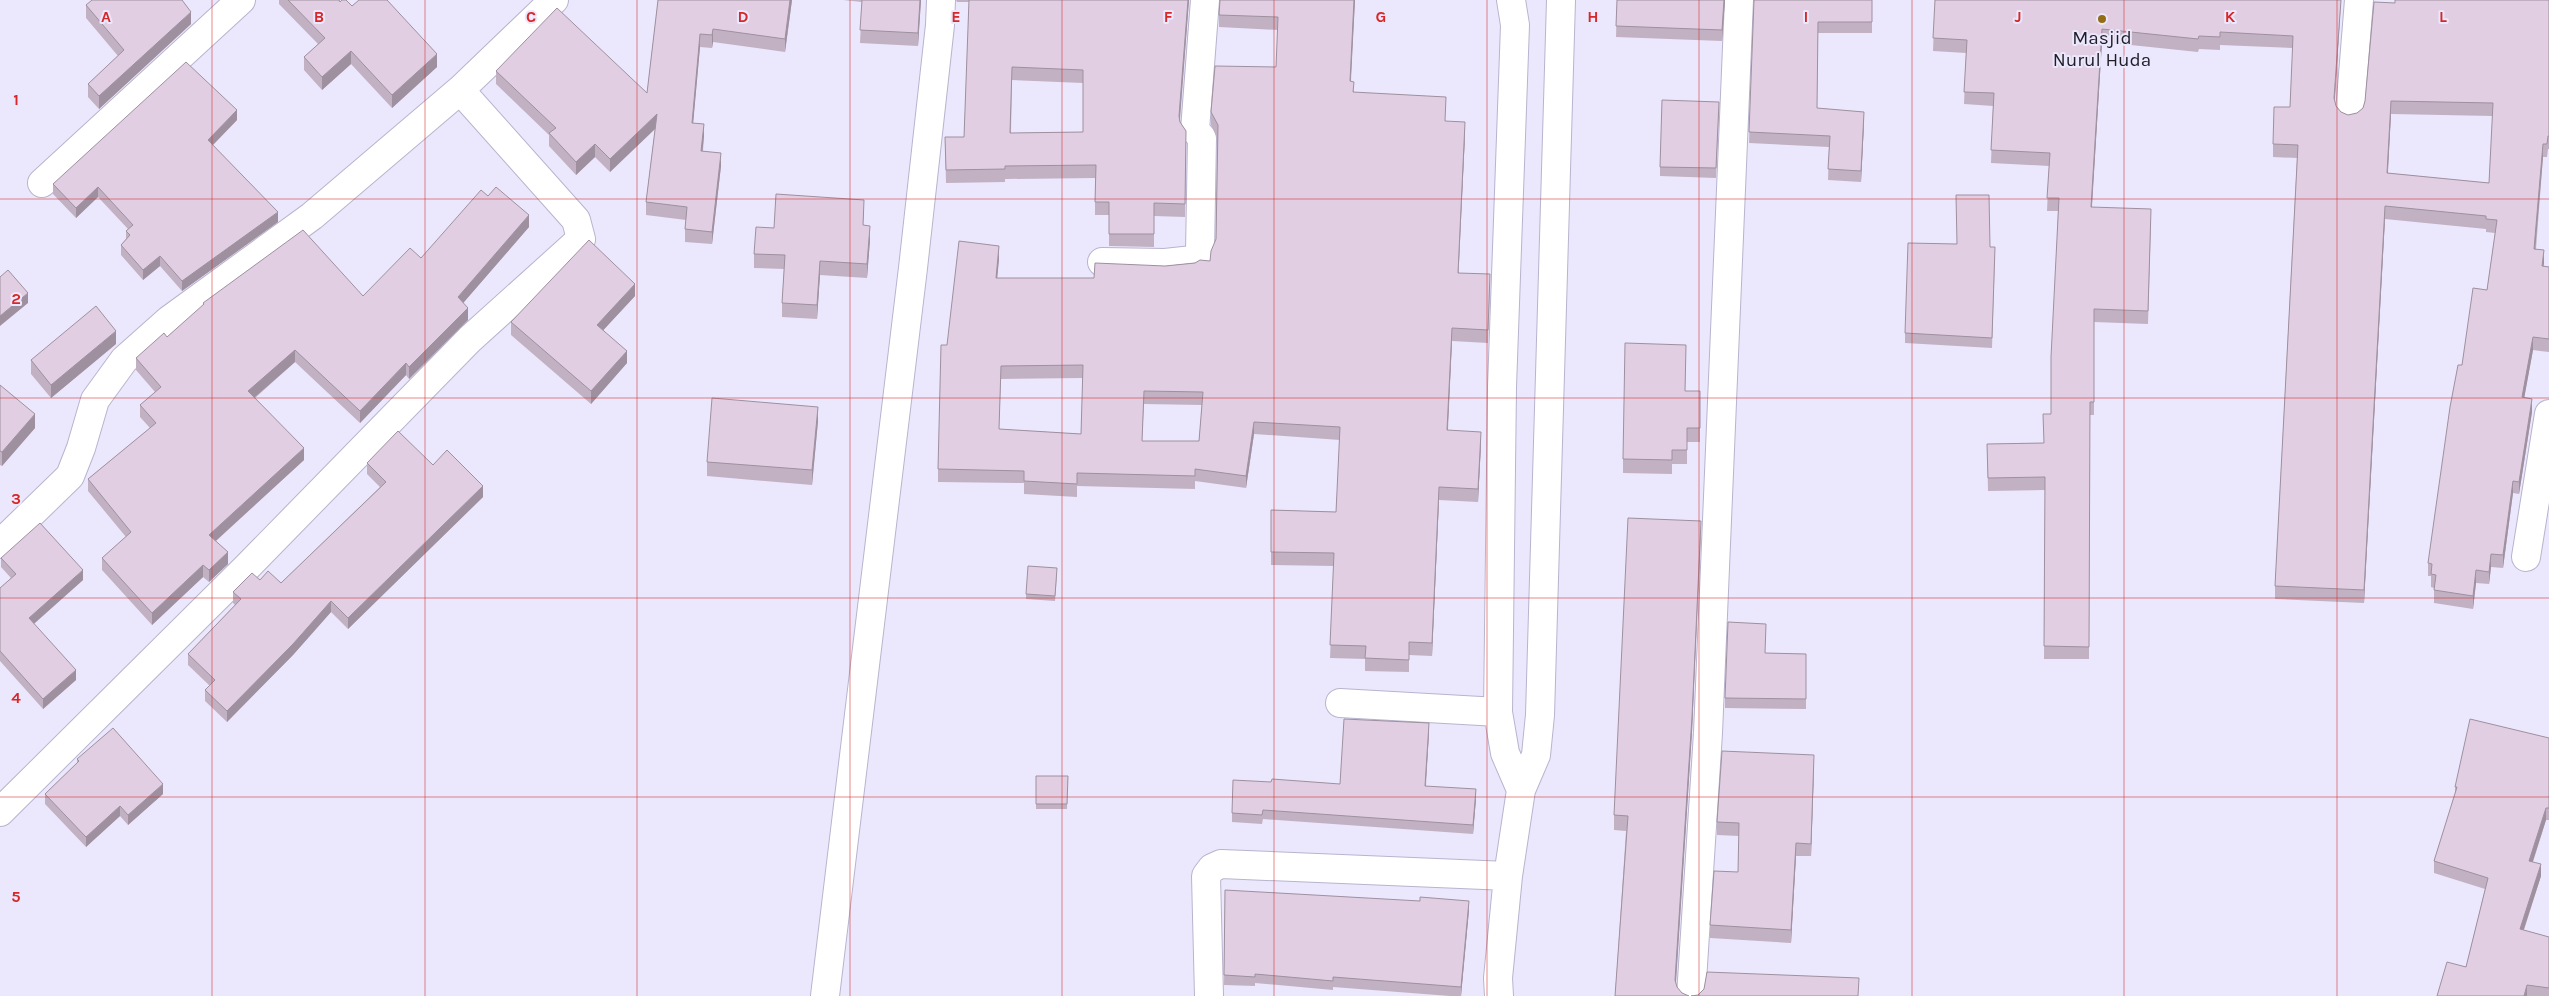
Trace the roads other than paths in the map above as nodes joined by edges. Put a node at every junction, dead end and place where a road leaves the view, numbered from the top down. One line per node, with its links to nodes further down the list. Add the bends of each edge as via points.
1 (240, 0): 11 (street)
2 (554, 0): 9 (street)
3 (941, 0): 21 (street, via 914,268)
4 (1205, 0): 12 (street, via 1195,130 1202,138 1200,252 1193,260 1165,263)
5 (1511, 0): 17 (street, via 1515,25 1502,387)
6 (1561, 0): 18 (street, via 1540,715 1536,755)
7 (1739, 0): 24 (street, via 1708,733)
8 (2359, 0): 10 (street)
9 (460, 90): 14 (street, via 312,216 169,320 124,360 95,400 70,476); 19 (street, via 576,220 581,240 470,339 247,568)
10 (2350, 112)
11 (42, 183)
12 (1102, 262)
13 (2549, 414): 15 (street)
14 (0, 544)
15 (2526, 557)
16 (1340, 703): 17 (street)
17 (1498, 712): 18 (street, via 1505,753)
18 (1521, 790): 20 (street)
19 (0, 812)
20 (1508, 876): 22 (street, via 1221,864 1206,876); 23 (street)
21 (825, 996)
22 (1209, 996)
23 (1499, 996)
24 (1691, 996)

